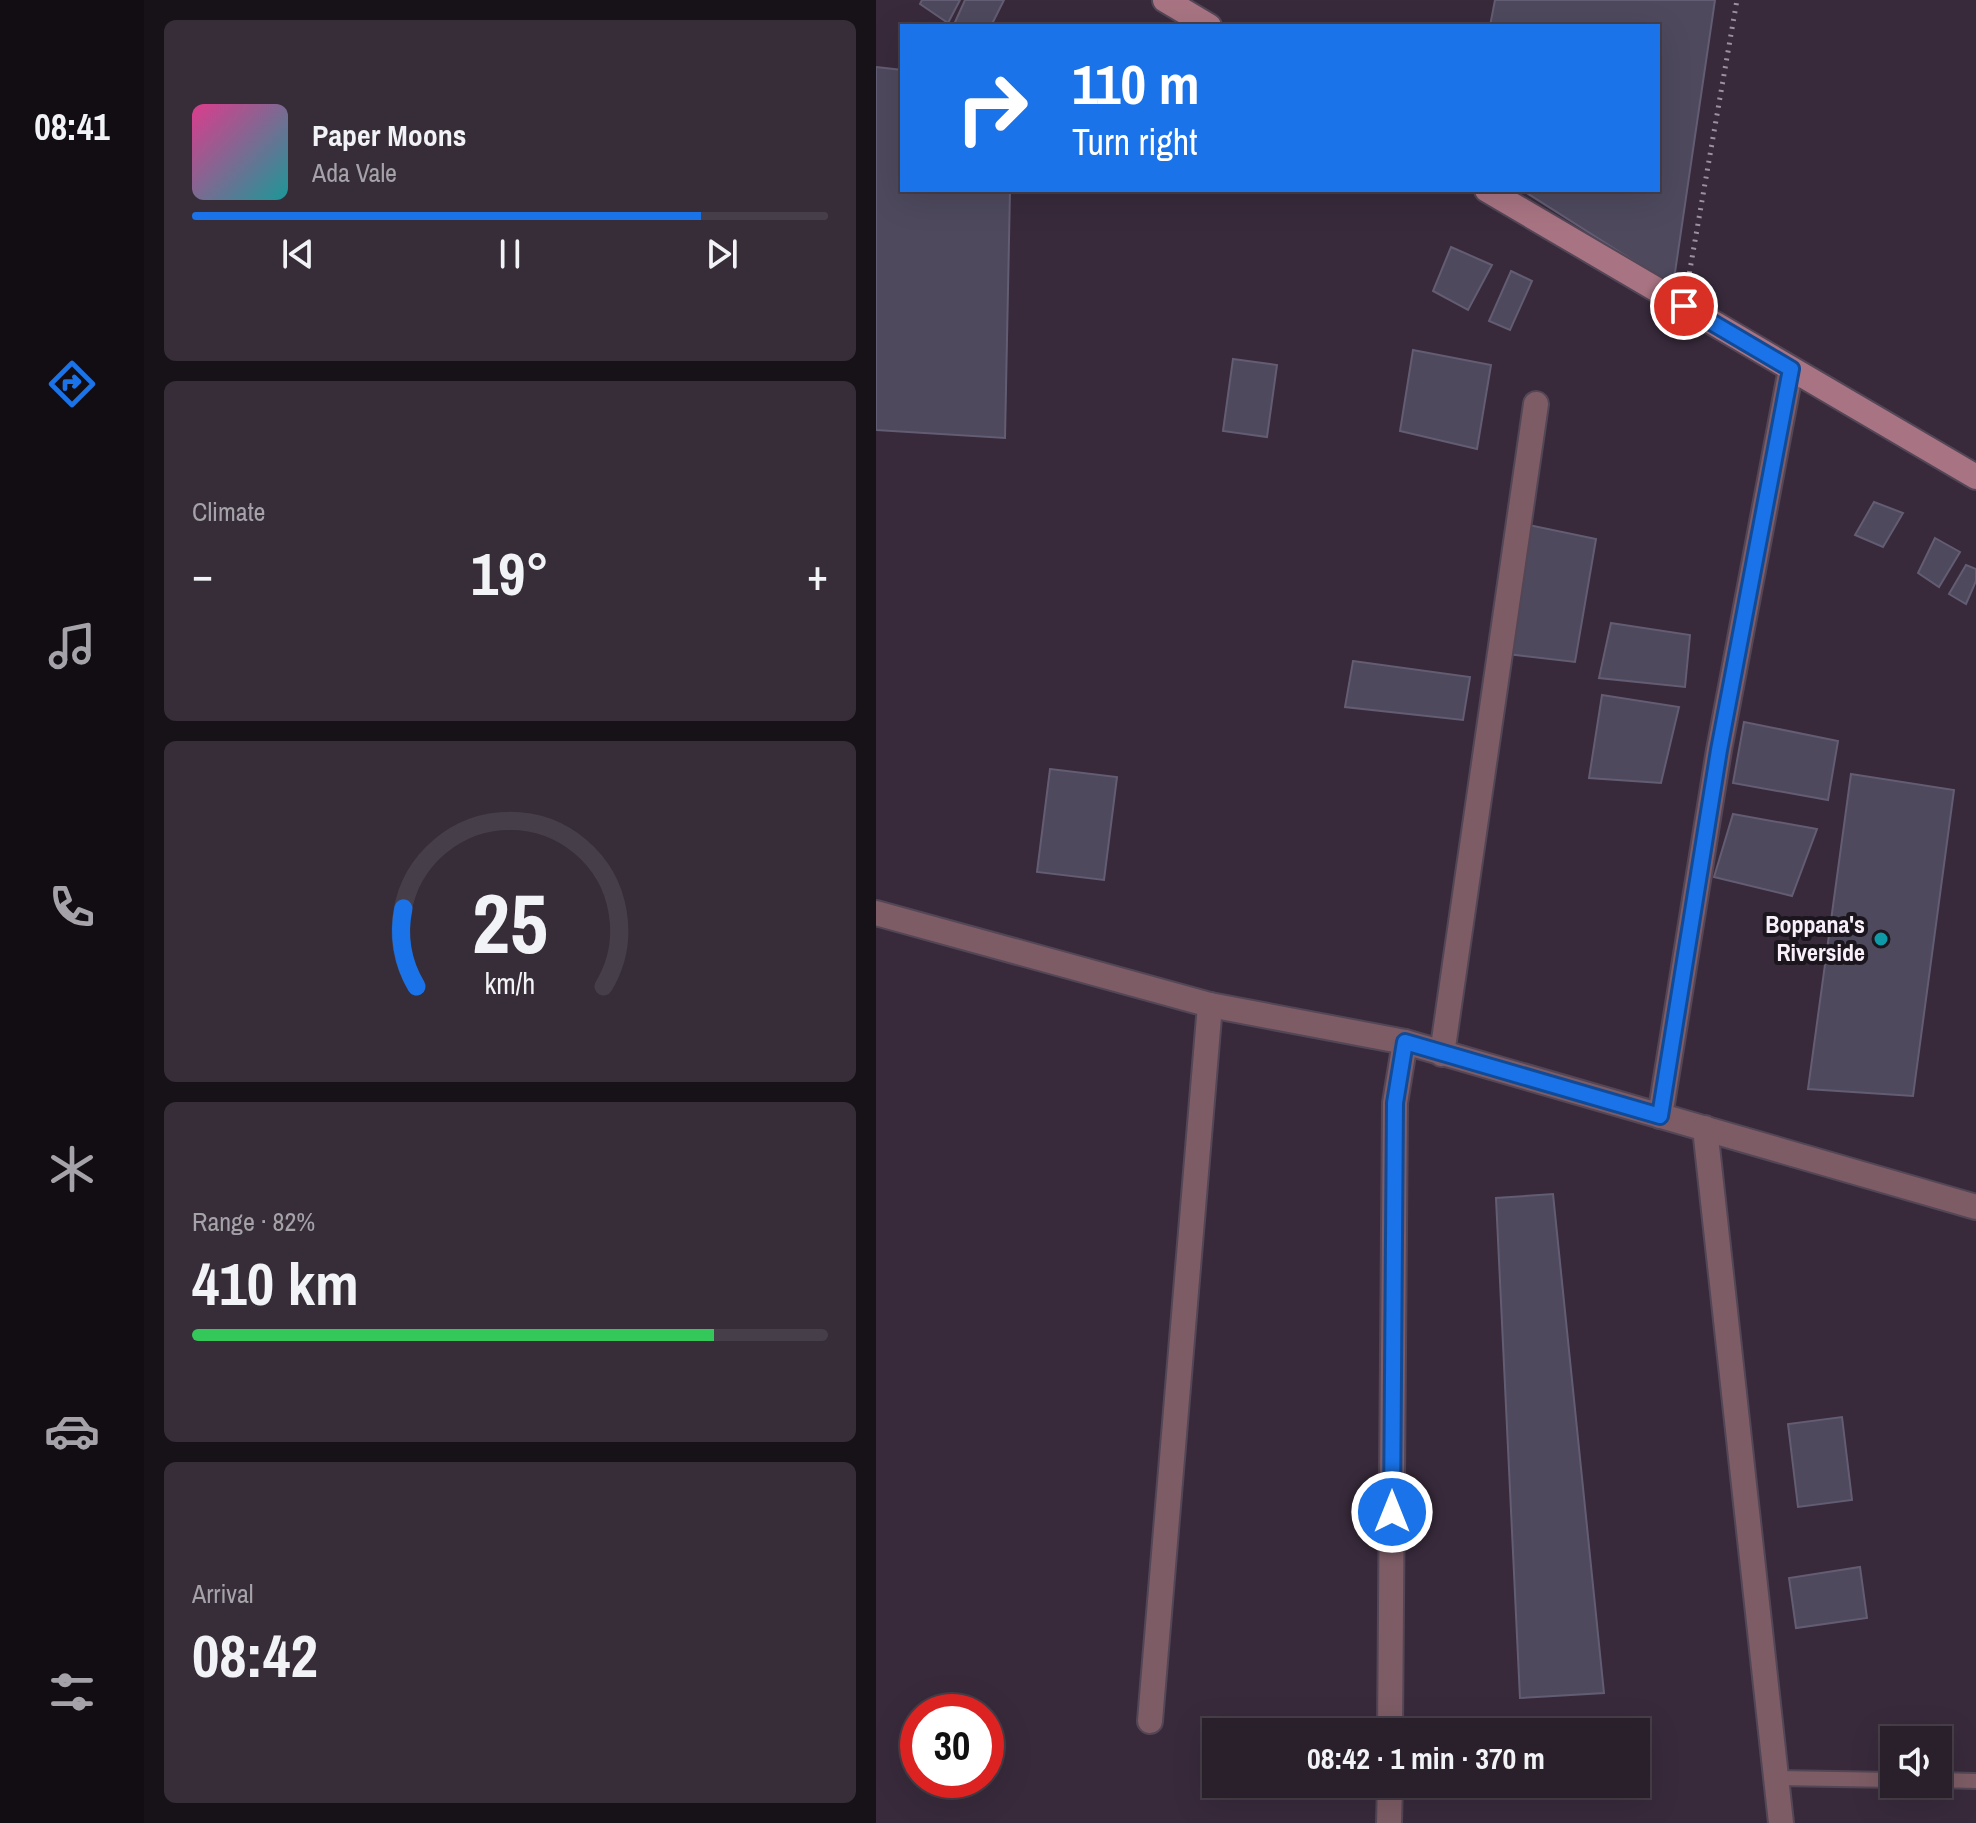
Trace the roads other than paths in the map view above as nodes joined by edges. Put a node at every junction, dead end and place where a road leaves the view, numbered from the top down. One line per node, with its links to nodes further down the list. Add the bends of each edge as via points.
1 (1165, 0): 2 (street)
2 (1206, 24)
3 (1490, 192): 4 (street)
4 (1791, 369): 6 (street); 11 (street, via 1719,750)
5 (1536, 404): 10 (street)
6 (1976, 477)
7 (876, 913): 8 (street)
8 (1210, 1005): 9 (street); 15 (street)
9 (1405, 1042): 10 (street); 14 (street, via 1395,1103)
10 (1442, 1054): 11 (street)
11 (1660, 1116): 12 (street)
12 (1705, 1128): 13 (street); 16 (street)
13 (1976, 1207)
14 (1390, 1718)
15 (1150, 1721)
16 (1777, 1778): 17 (lane); 22 (street)
17 (1880, 1780)
18 (1952, 1780): 19 (lane)
19 (1976, 1781)
20 (1390, 1798): 21 (street)
21 (1389, 1823)
22 (1781, 1823)

